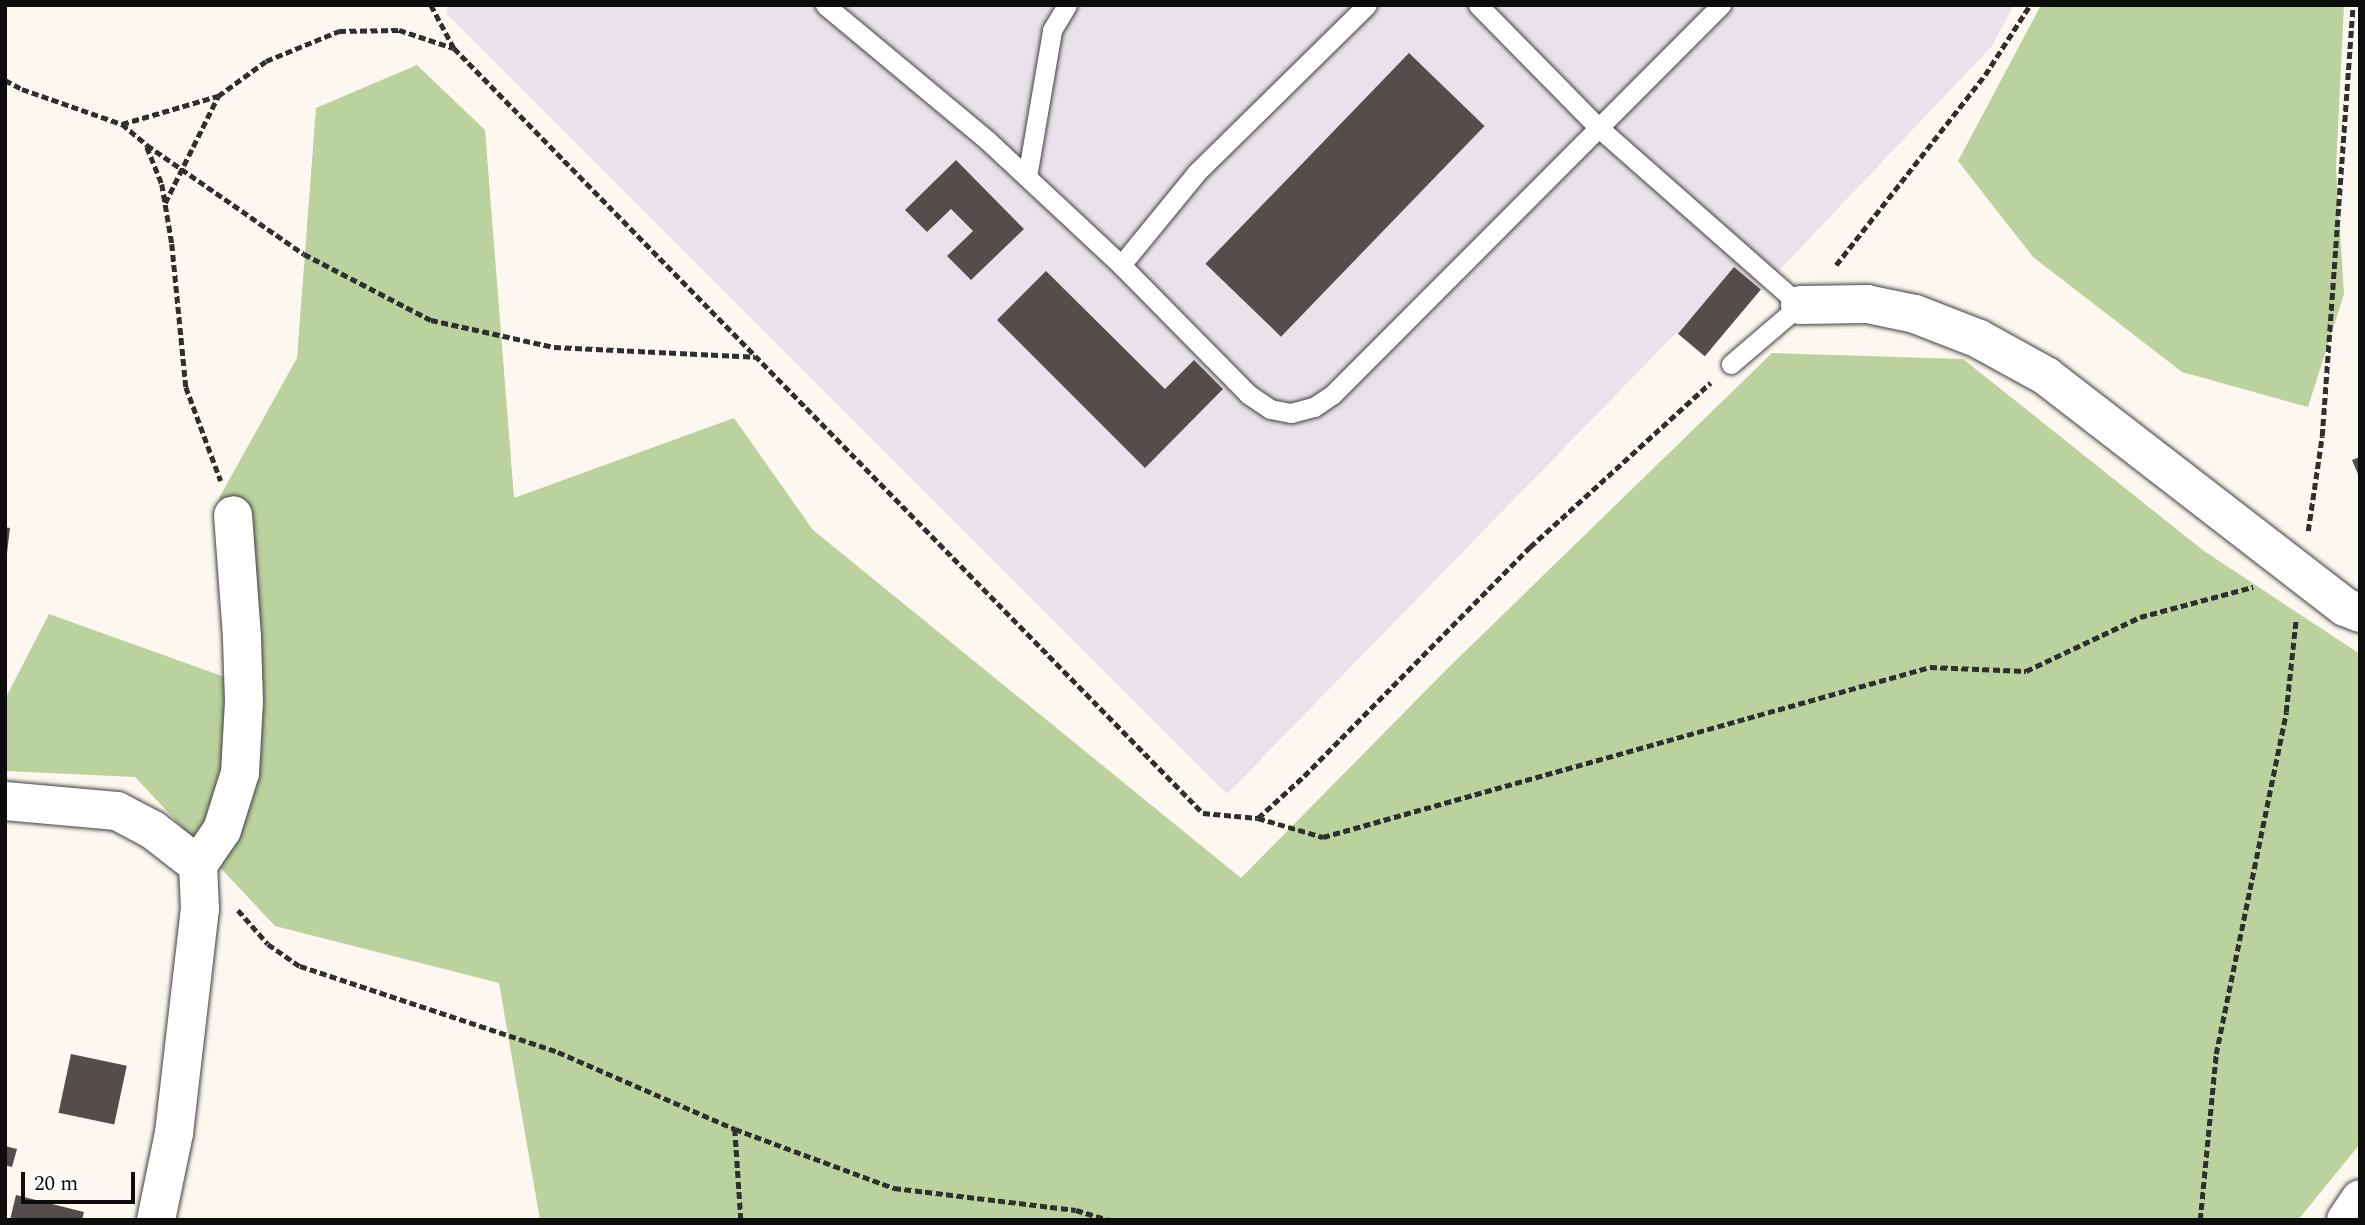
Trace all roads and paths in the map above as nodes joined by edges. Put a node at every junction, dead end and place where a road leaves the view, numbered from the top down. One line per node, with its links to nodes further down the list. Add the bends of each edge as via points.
1 (431, 5): 8 (path)
2 (825, 5): 15 (lane)
3 (1067, 5): 15 (lane, via 1052,30)
4 (1367, 5): 17 (lane, via 1197,172)
5 (1478, 5): 12 (lane)
6 (1720, 5): 12 (lane)
7 (2030, 5): 18 (path, via 1977,86 1852,247)
8 (454, 48): 10 (path, via 400,30 339,31 266,61); 19 (path)
9 (5, 80): 11 (path)
10 (218, 96): 11 (path); 14 (path)
11 (122, 124): 13 (path)
12 (1599, 128): 17 (lane, via 1314,407 1280,411 1248,394); 18 (lane)
13 (147, 145): 14 (path); 16 (path)
14 (181, 167): 16 (path); 19 (path, via 304,254 431,320 554,346)
15 (1027, 177): 17 (lane)
16 (165, 204): 21 (path, via 186,387)
17 (1121, 265)
18 (1800, 305): 20 (lane); 22 (street, via 1867,304 1915,314 1979,339 2046,376)
19 (756, 357): 25 (path, via 1203,813)
20 (1731, 364): 25 (path, via 1530,547)
21 (233, 515): 26 (street, via 243,650 240,773 222,830)
22 (2302, 574): 23 (street); 25 (path, via 2140,617 2026,671 1930,667 1323,837)
23 (2360, 614)
24 (5, 800): 26 (street, via 117,811 153,830)
25 (1258, 818)
26 (198, 865): 30 (street, via 200,909 174,1133)
27 (236, 908): 28 (path, via 268,944 300,966 558,1052)
28 (735, 1129): 31 (path); 32 (path, via 894,1188 1076,1210)
29 (2360, 1199): 33 (street)
30 (156, 1220)
31 (741, 1220)
32 (1108, 1220)
33 (2346, 1220)

